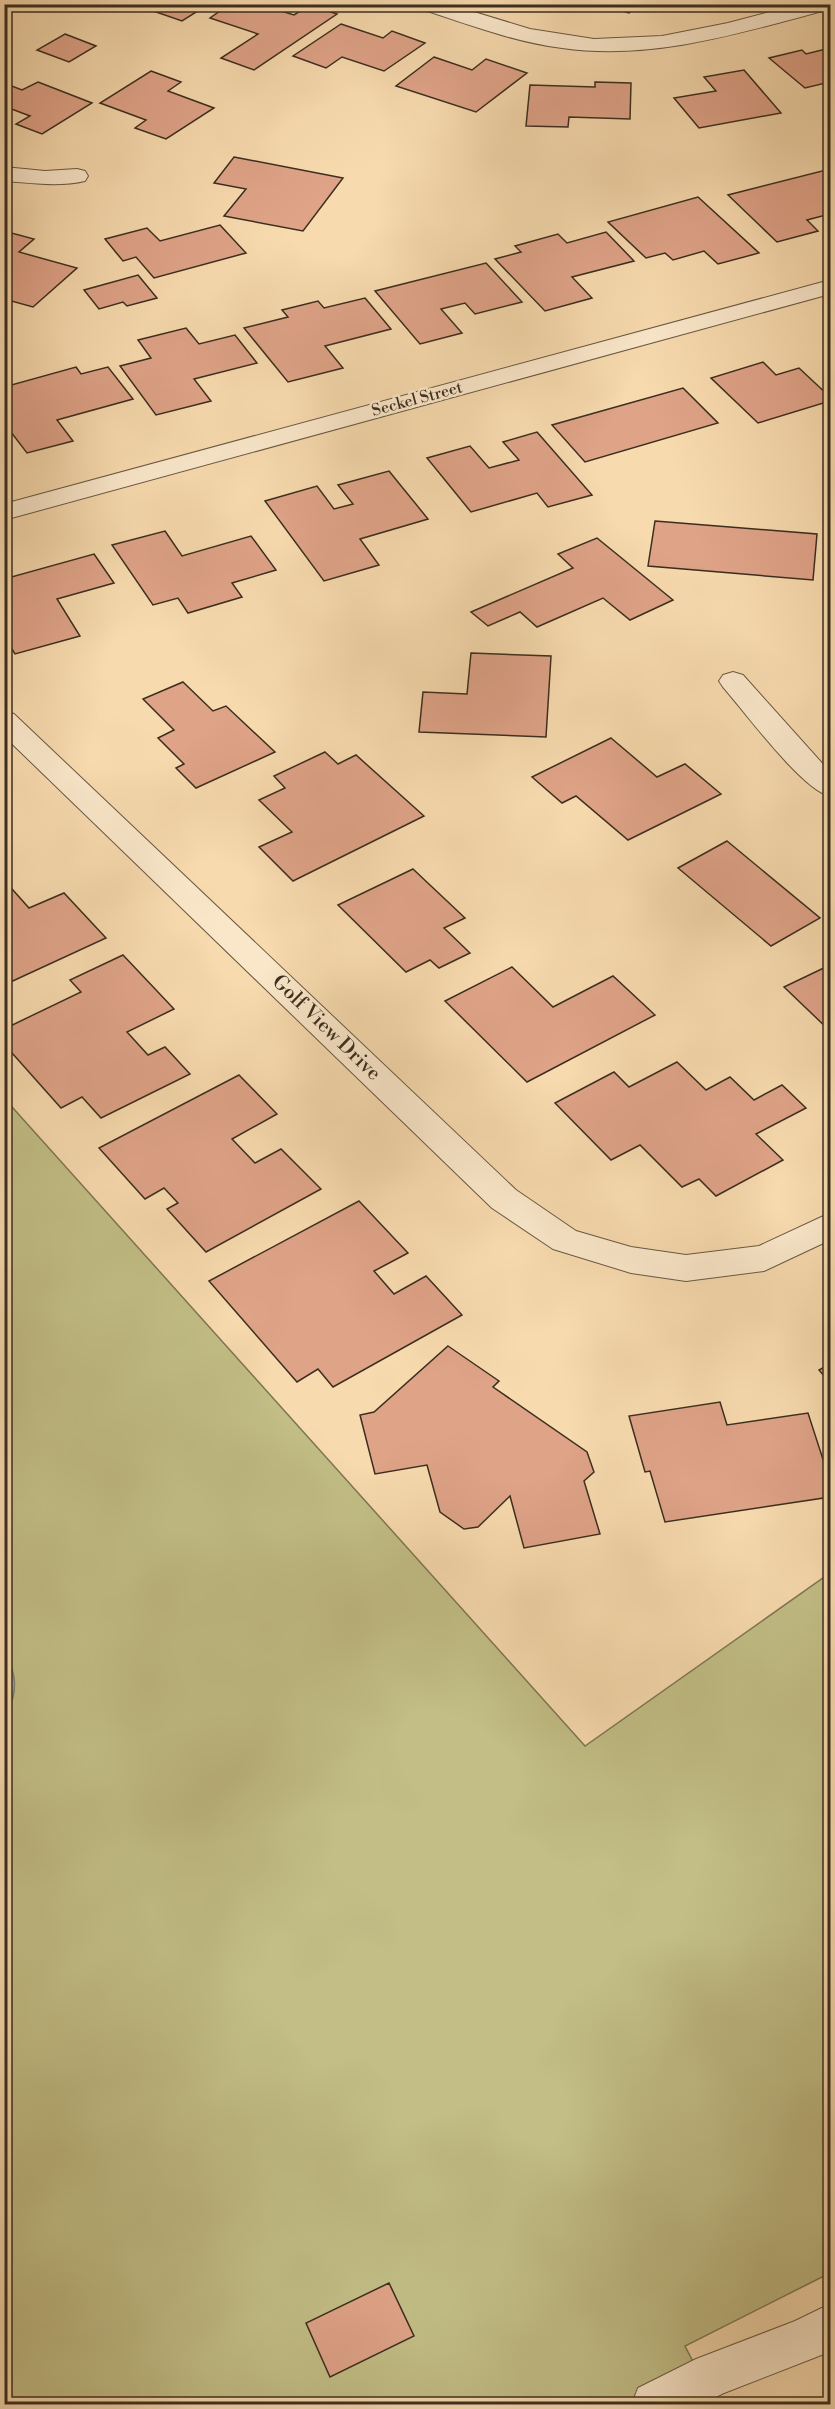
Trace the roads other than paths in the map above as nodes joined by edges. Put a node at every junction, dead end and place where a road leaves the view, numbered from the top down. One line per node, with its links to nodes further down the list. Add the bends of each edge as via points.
1 (425, 4): 2 (street, via 511,31 562,42 602,45 646,44 689,37)
2 (826, 4)
3 (4, 174): 4 (street)
4 (77, 176)
5 (831, 287): 6 (street, Seckel Street)
6 (4, 512)
7 (733, 681): 9 (street, via 813,772)
8 (4, 720): 10 (street, Golf View Drive, via 504,1198 565,1240 631,1260 686,1268 764,1258)
9 (831, 787)
10 (831, 1226)
11 (831, 2326): 12 (street, via 712,2375)
12 (654, 2404)

